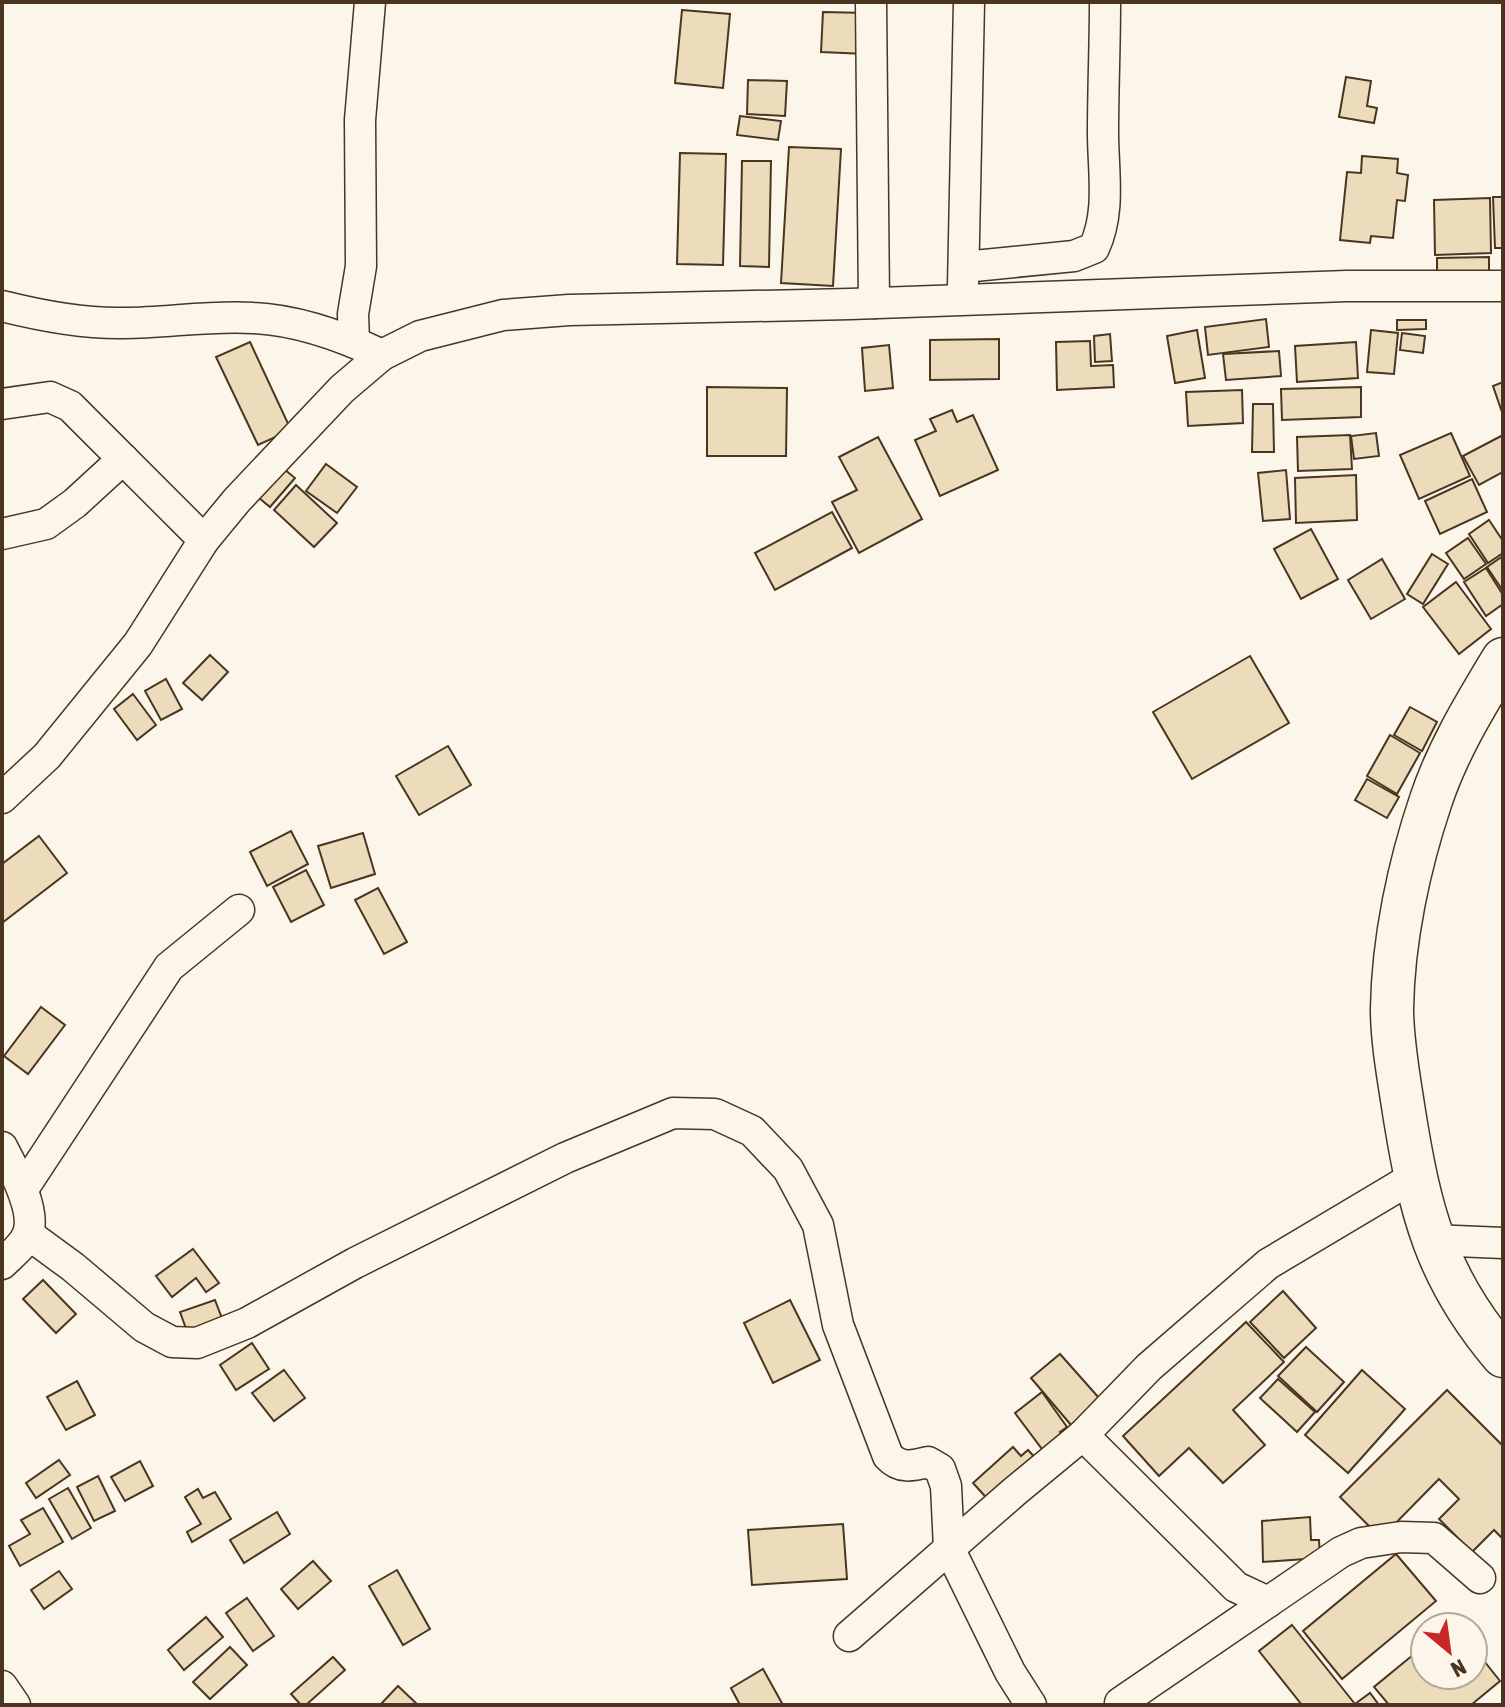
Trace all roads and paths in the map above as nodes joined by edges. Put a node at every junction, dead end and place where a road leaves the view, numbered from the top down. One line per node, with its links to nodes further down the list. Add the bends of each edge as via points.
1 (370, 2): 10 (street, via 360,120 361,266)
2 (871, 2): 8 (street)
3 (969, 2): 5 (street)
4 (1105, 2): 5 (street, via 1105,208 1094,248 1074,256)
5 (964, 267): 7 (street)
6 (1503, 286): 7 (street)
7 (963, 300): 8 (street)
8 (874, 303): 11 (street, via 503,315 420,336)
9 (2, 306): 10 (street, via 78,321 254,318 297,323)
10 (354, 342): 11 (street)
11 (382, 355): 15 (street, via 293,439)
12 (2, 404): 13 (street, via 50,397 70,406)
13 (123, 459): 14 (street, via 46,524); 15 (street)
14 (2, 534)
15 (204, 540): 17 (street, via 138,644 47,756)
16 (1503, 659): 20 (street, via 1450,752 1432,798 1404,912 1392,1012)
17 (2, 798)
18 (239, 910): 21 (street, via 169,967)
19 (2, 1147): 21 (street)
20 (1414, 1177): 23 (street); 27 (street, via 1268,1264 1149,1367)
21 (23, 1189): 22 (street)
22 (28, 1234): 25 (street); 28 (street, via 144,1327 172,1342 197,1343 247,1323 565,1158 673,1113 715,1114 752,1131 796,1183 818,1225 838,1325 888,1456 895,1464 928,1462 940,1469 946,1486)
23 (1432, 1240): 24 (street); 26 (street, via 1465,1305)
24 (1503, 1243)
25 (2, 1264)
26 (1503, 1356)
27 (1083, 1435): 28 (street); 30 (street, via 1236,1587)
28 (949, 1548): 31 (street); 35 (street)
29 (1480, 1578): 30 (street, via 1434,1538 1376,1539 1341,1552)
30 (1268, 1602): 33 (street)
31 (849, 1636)
32 (2, 1687): 34 (street)
33 (1120, 1703)
34 (15, 1705)
35 (1031, 1705)

